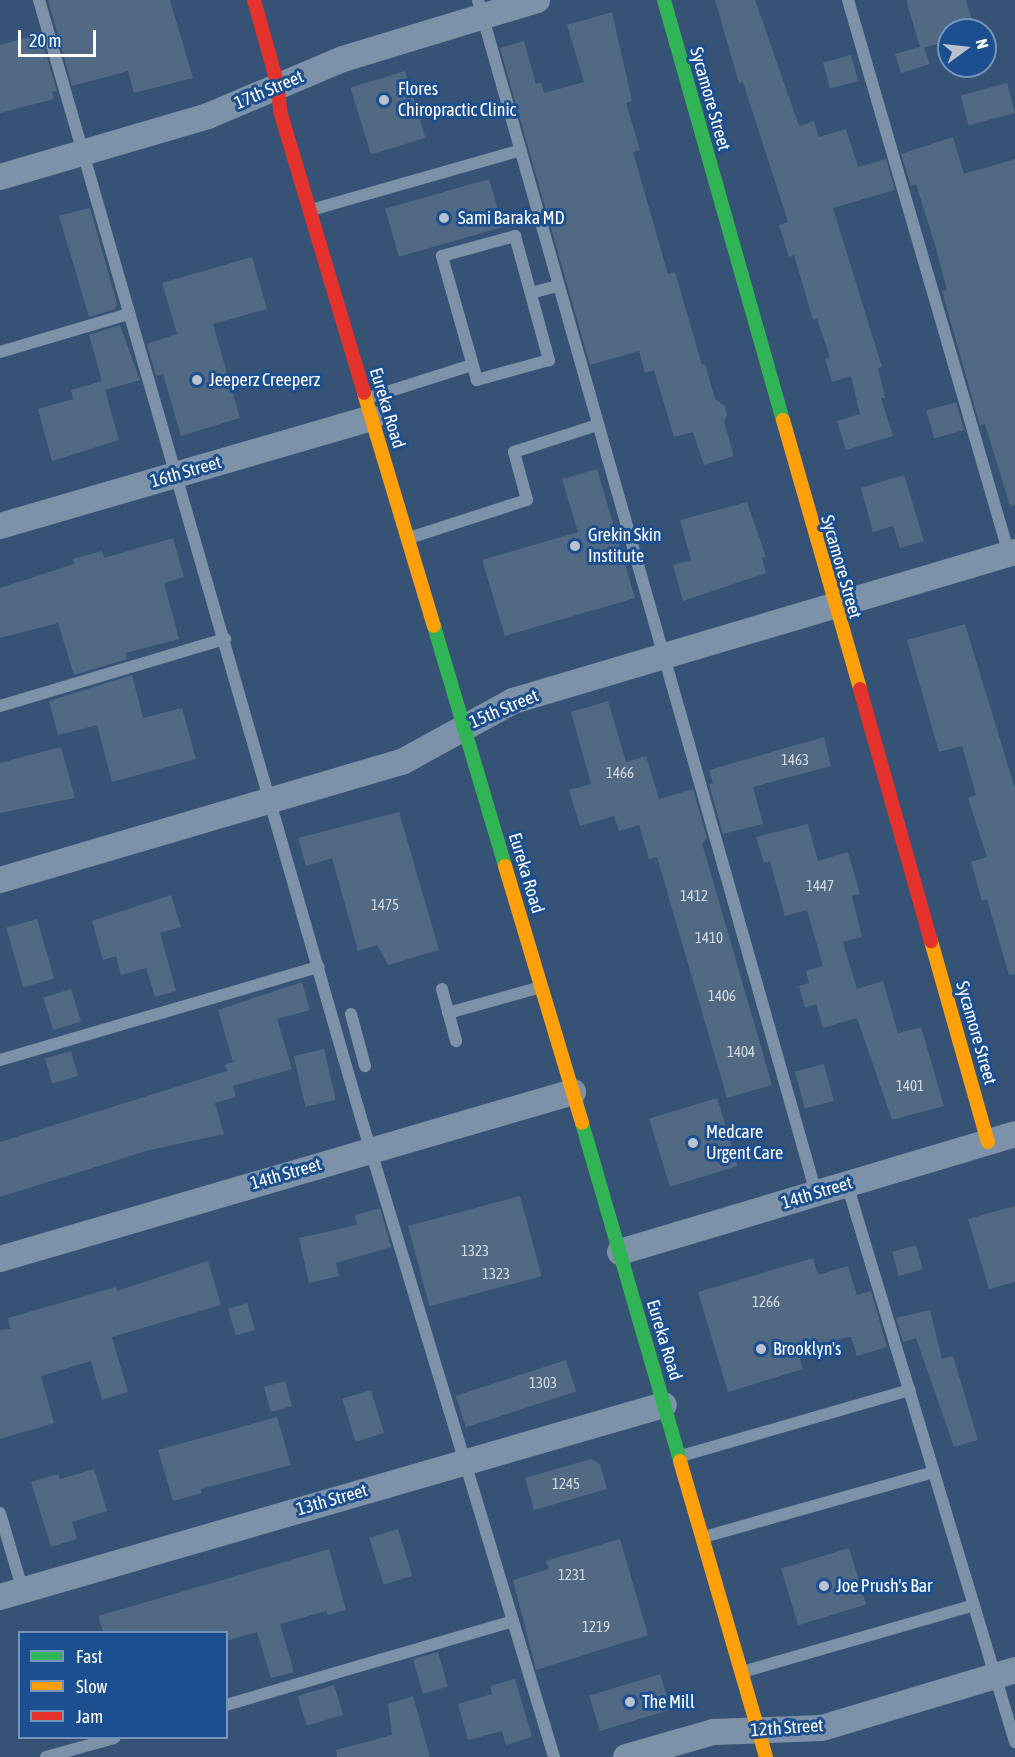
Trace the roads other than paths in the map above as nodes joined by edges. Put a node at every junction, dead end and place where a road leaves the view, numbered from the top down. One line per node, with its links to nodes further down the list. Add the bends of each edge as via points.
1 (39, 0): 9 (lane)
2 (254, 0): 7 (main road, Eureka Road)
3 (537, 0): 6 (street, 17th Street)
4 (664, 0): 23 (main road, Sycamore Street)
5 (848, 0): 22 (lane)
6 (481, 8): 7 (street, 17th Street); 8 (lane)
7 (278, 86): 9 (street, 17th Street, via 208,116); 11 (main road, Eureka Road, via 280,111)
8 (521, 150): 11 (lane); 12 (lane)
9 (84, 153): 10 (street, 17th Street); 14 (lane)
10 (0, 177)
11 (310, 211): 17 (main road, Eureka Road)
12 (558, 286): 13 (lane); 18 (lane)
13 (531, 293): 16 (lane, via 549,360 477,380); 16 (lane, via 515,236 442,256)
14 (129, 314): 15 (lane); 19 (lane)
15 (0, 352)
16 (472, 365): 17 (lane)
17 (369, 409): 19 (street, 16th Street); 21 (main road, Eureka Road)
18 (597, 425): 21 (lane, via 514,452 527,500); 25 (lane)
19 (175, 475): 20 (street, 16th Street); 24 (lane)
20 (0, 526)
21 (407, 538): 27 (main road, Eureka Road)
22 (1012, 553): 23 (street, 15th Street)
23 (833, 606): 25 (street, 15th Street); 40 (main road, Sycamore Street)
24 (225, 639): 26 (lane); 28 (lane)
25 (662, 657): 27 (street, 15th Street, via 513,701); 43 (lane)
26 (0, 706)
27 (464, 726): 28 (street, 15th Street, via 402,762); 31 (main road, Eureka Road)
28 (271, 801): 29 (street, 15th Street); 30 (lane)
29 (0, 880)
30 (319, 967): 36 (lane); 41 (lane)
31 (542, 987): 33 (lane); 38 (main road, Eureka Road)
32 (442, 989): 33 (lane)
33 (448, 1013): 35 (lane)
34 (351, 1014): 37 (lane)
35 (456, 1041)
36 (0, 1060)
37 (365, 1066)
38 (573, 1092): 41 (street, 14th Street); 44 (main road, Eureka Road)
39 (1015, 1134): 40 (street, 14th Street)
40 (988, 1142): 42 (street, 14th Street)
41 (371, 1149): 45 (street, 14th Street); 49 (lane)
42 (847, 1184): 43 (street, 14th Street); 46 (lane)
43 (816, 1193): 44 (street, 14th Street)
44 (620, 1252): 47 (main road, Eureka Road)
45 (0, 1258)
46 (909, 1390): 48 (lane); 50 (lane)
47 (664, 1405): 48 (main road, Eureka Road); 49 (street, 13th Street)
48 (680, 1457): 52 (main road, Eureka Road)
49 (464, 1461): 53 (street, 13th Street); 55 (lane)
50 (934, 1472): 52 (lane); 54 (lane)
51 (0, 1513): 53 (lane)
52 (704, 1537): 56 (main road, Eureka Road)
53 (11, 1594)
54 (974, 1605): 56 (lane); 57 (lane)
55 (513, 1622): 58 (lane); 63 (lane)
56 (742, 1672): 59 (main road, Eureka Road)
57 (1005, 1673): 59 (street, 12th Street, via 822,1728); 61 (lane)
58 (228, 1704)
59 (759, 1730): 64 (street, 12th Street, via 712,1732); 65 (main road, Eureka Road)
60 (107, 1739): 62 (lane)
61 (1015, 1742)
62 (46, 1757)
63 (554, 1757)
64 (626, 1757)
65 (766, 1757)

